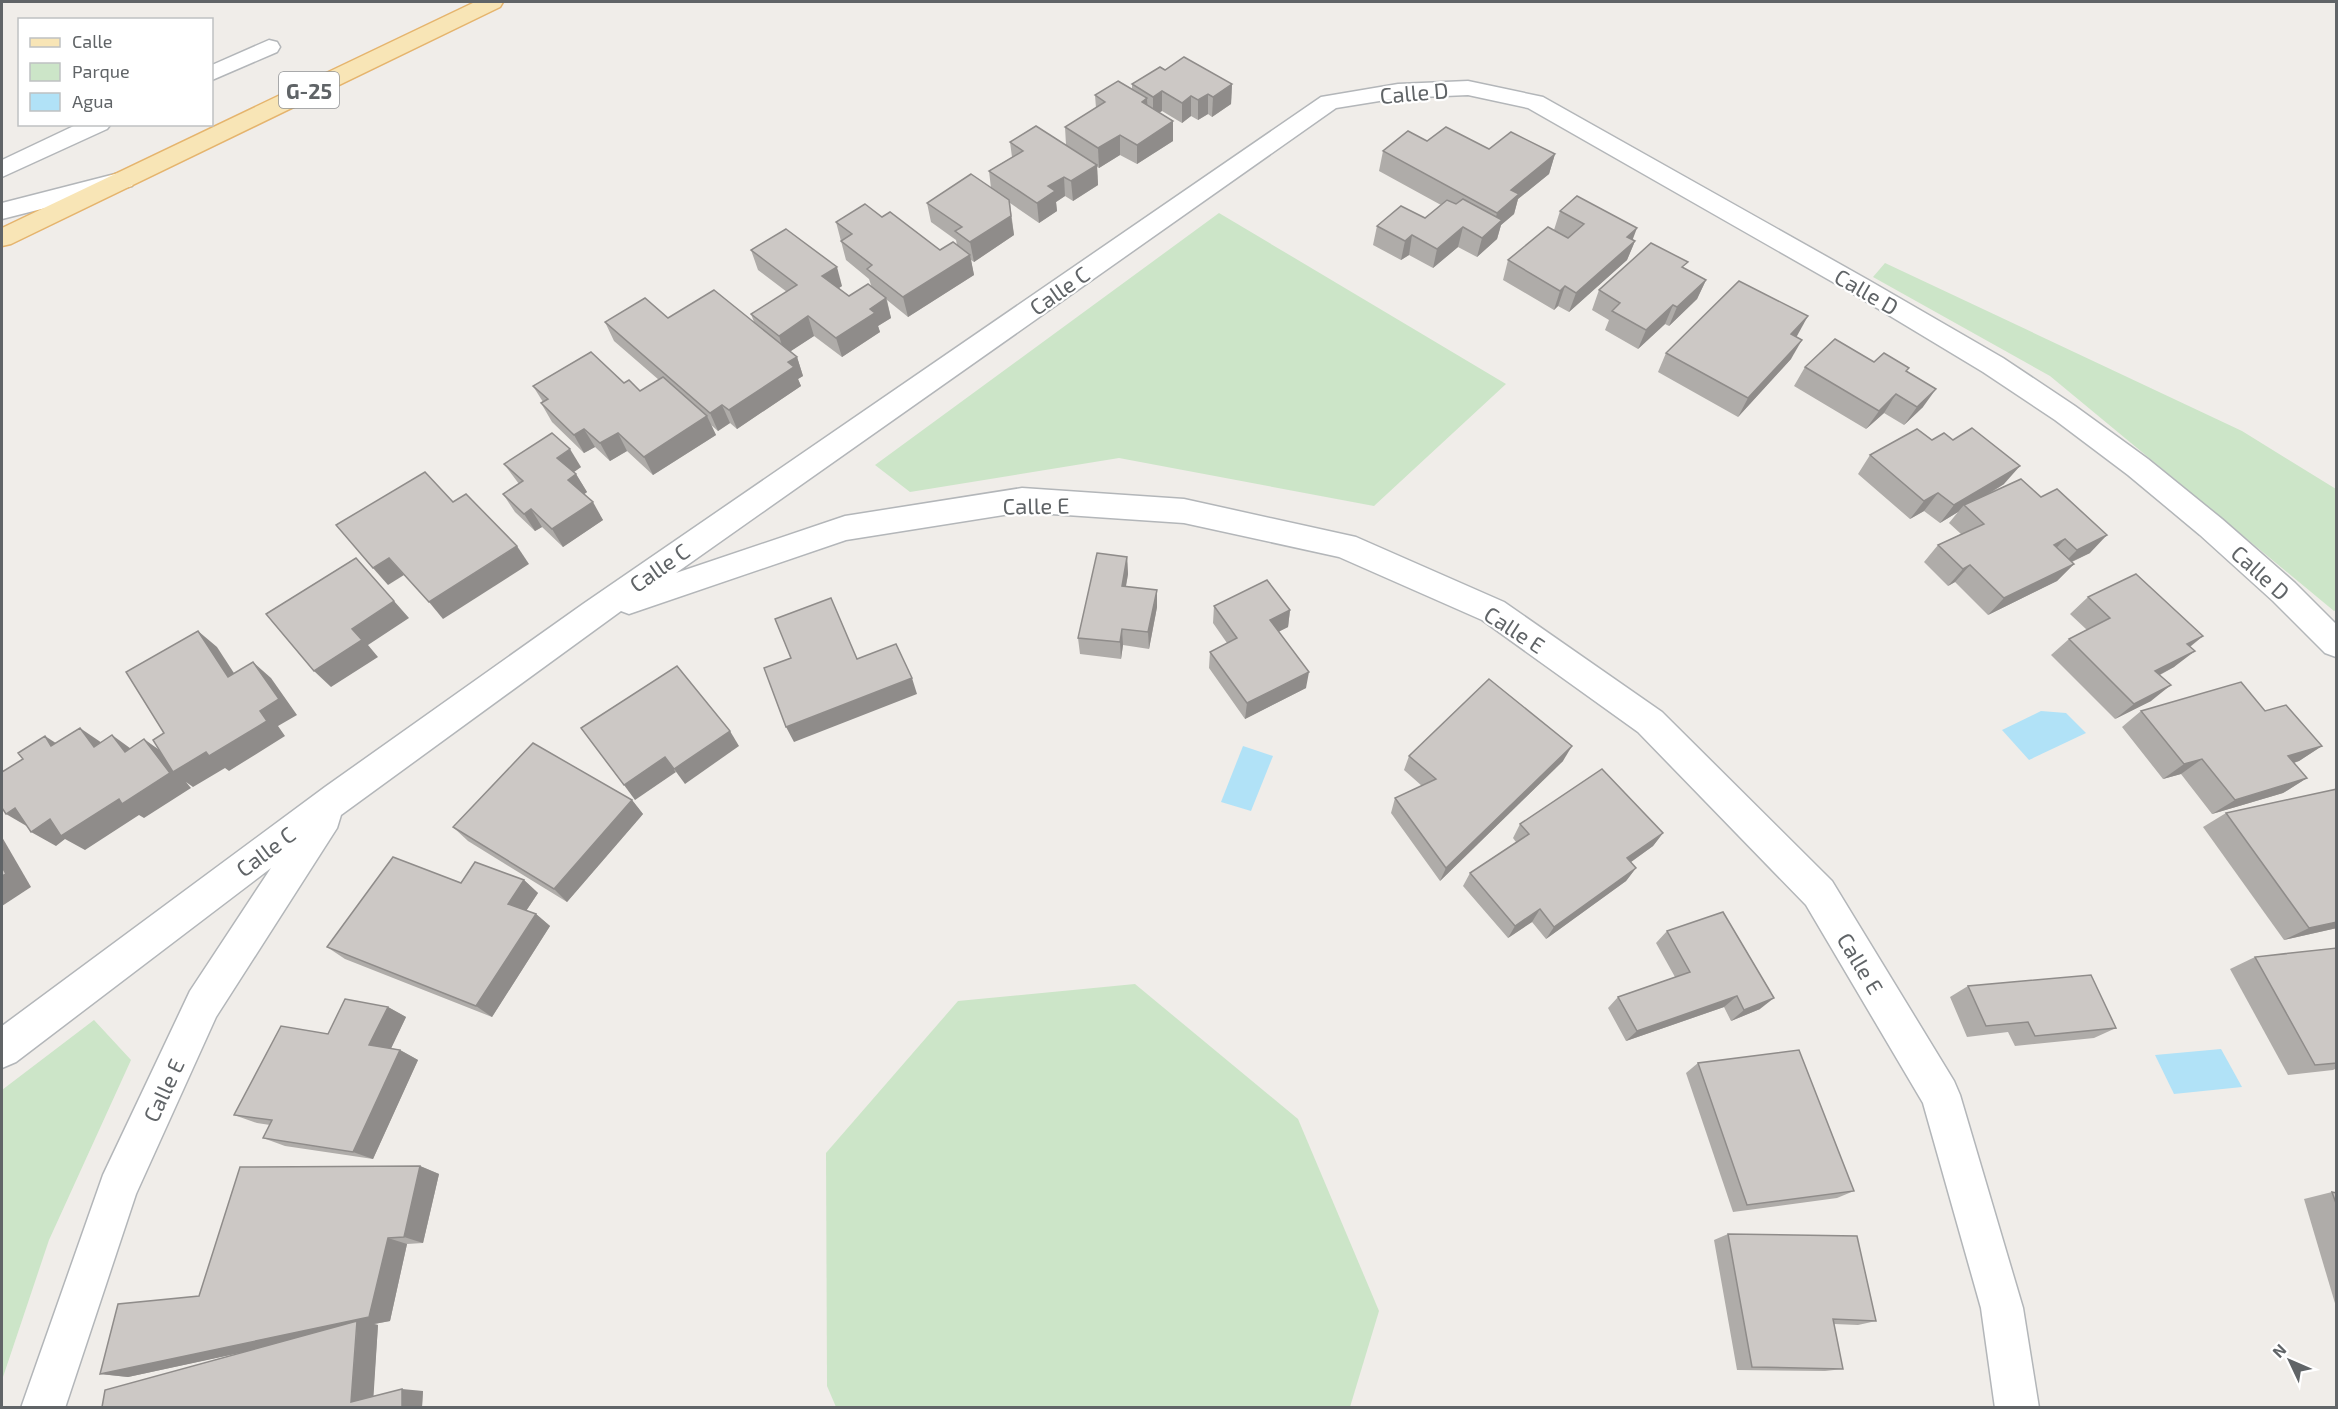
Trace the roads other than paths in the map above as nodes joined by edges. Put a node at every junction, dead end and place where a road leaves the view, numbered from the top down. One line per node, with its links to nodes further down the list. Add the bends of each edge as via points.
1 (492, 2): 7 (main road, G-25)
2 (269, 47): 3 (street)
3 (213, 73)
4 (1329, 102): 10 (street, Calle C); 11 (street, Calle D, via 1398,91 1468,88 1535,102 1891,305 2065,413 2211,527)
5 (95, 126): 6 (street)
6 (2, 169)
7 (124, 179): 8 (street); 9 (main road, G-25)
8 (2, 211)
9 (2, 238)
10 (594, 613): 12 (street, Calle C); 15 (street, Calle E, via 845,528 1022,500 1184,511 1345,546 1493,611 1650,722 1819,893 1940,1095 2002,1308)
11 (2337, 644)
12 (337, 798): 13 (street, Calle C); 14 (street, Calle E, via 203,1004 117,1189)
13 (2, 1049)
14 (43, 1407)
15 (2017, 1407)

